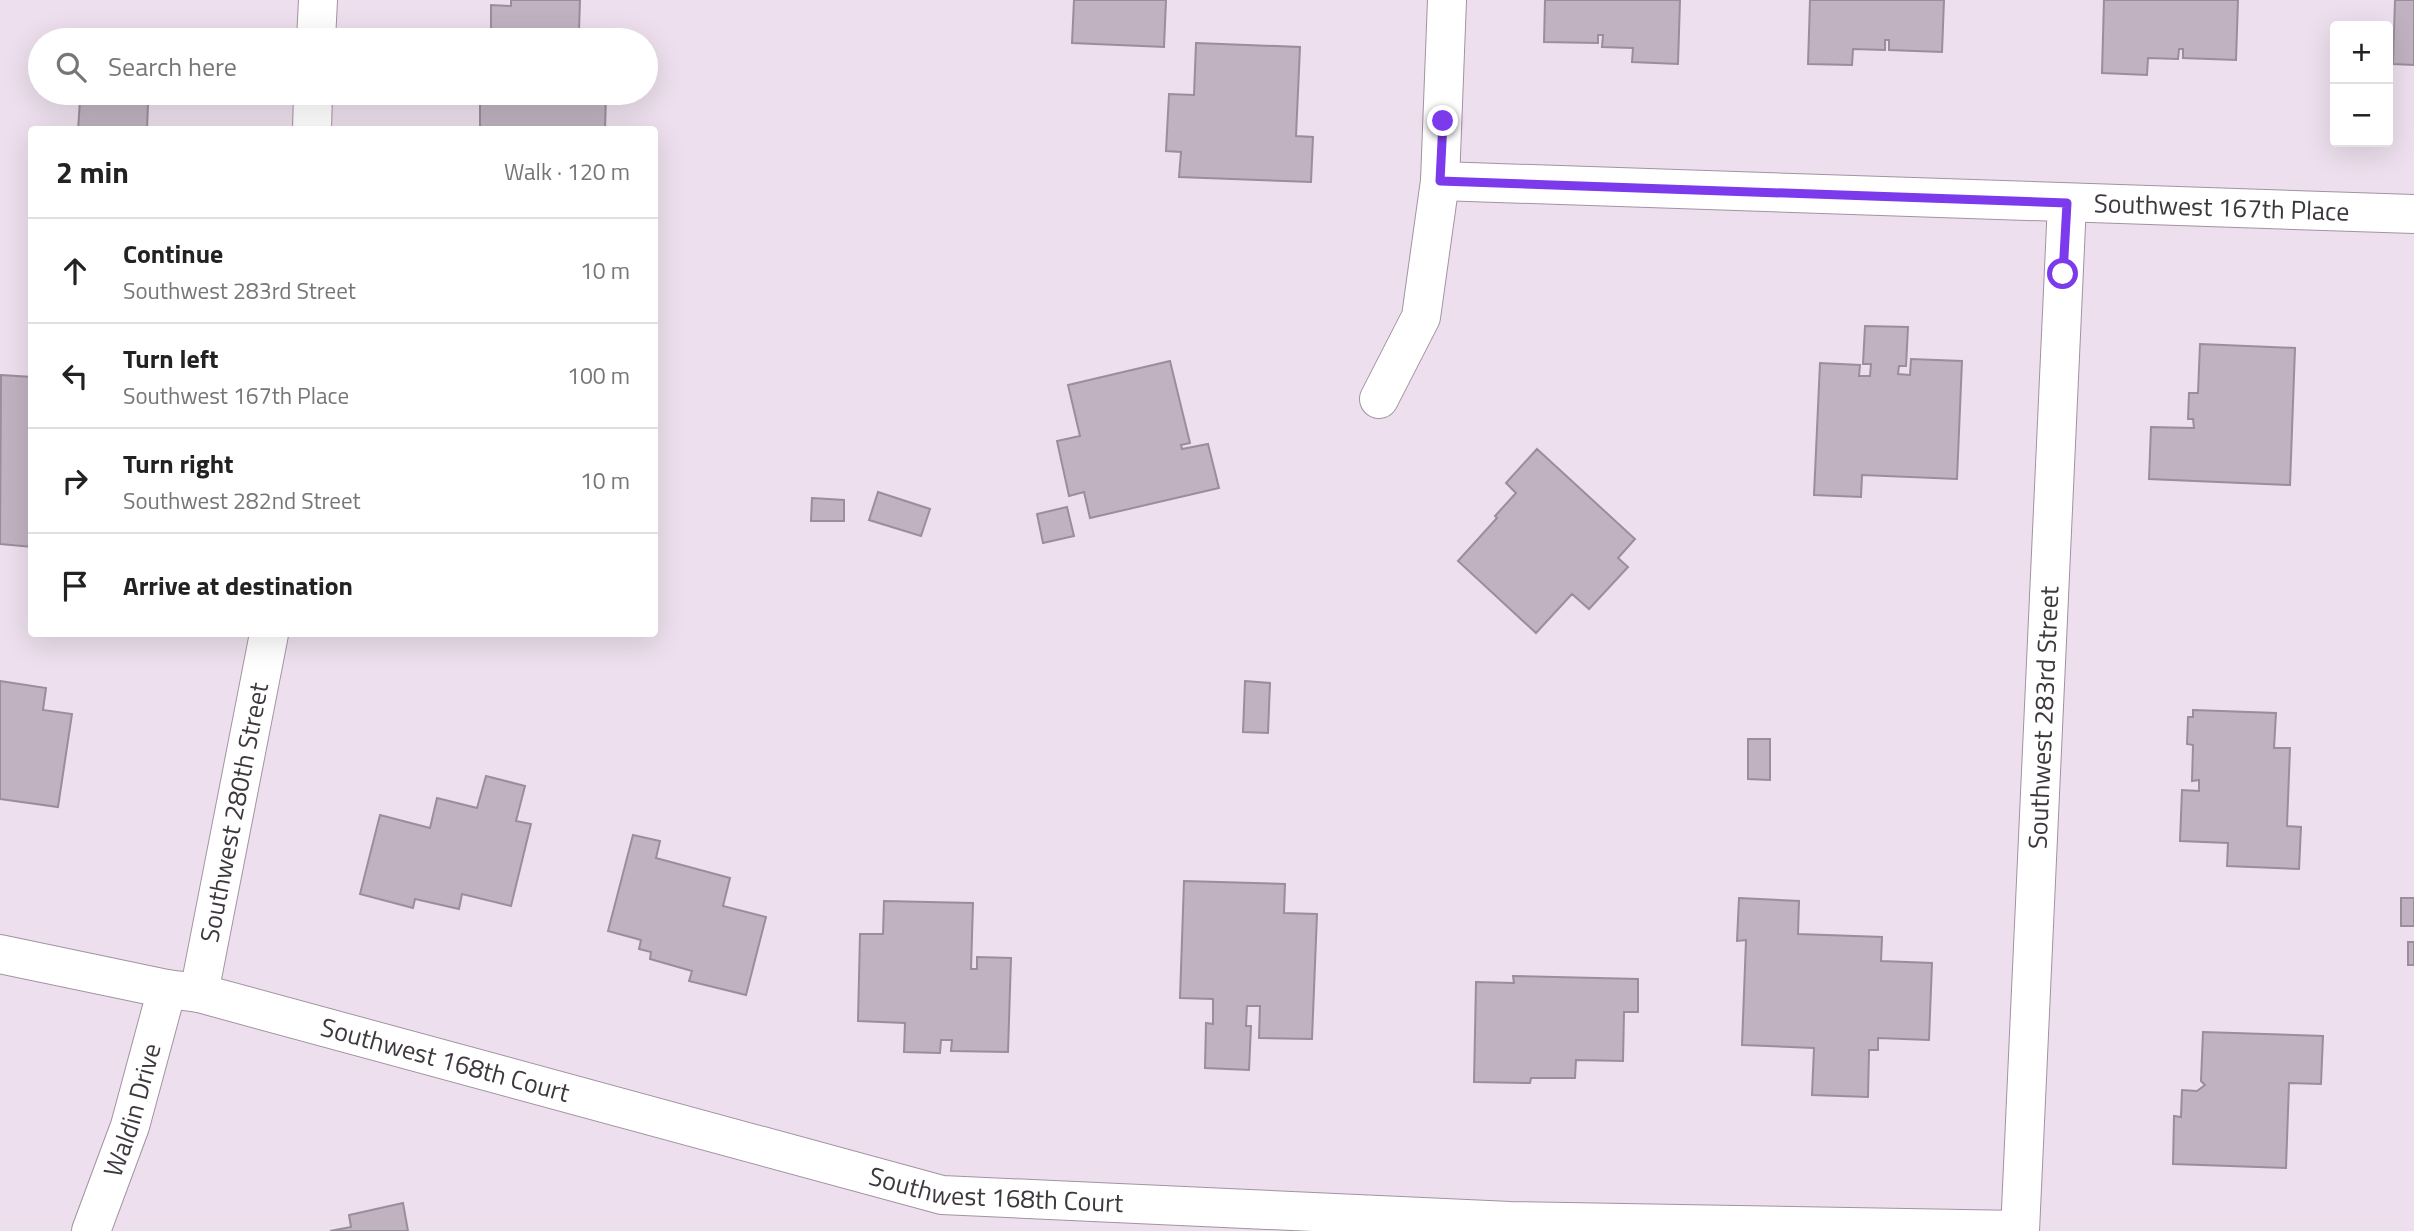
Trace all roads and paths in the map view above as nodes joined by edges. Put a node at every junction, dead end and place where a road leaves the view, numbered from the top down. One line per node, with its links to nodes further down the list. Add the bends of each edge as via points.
1 (318, 0): 3 (street)
2 (1447, 0): 6 (street)
3 (317, 28)
4 (313, 105): 5 (street)
5 (312, 126)
6 (1440, 181): 7 (street, Southwest 167th Place); 9 (street, via 1421,317)
7 (2067, 203): 8 (street, Southwest 167th Place); 14 (street, Southwest 283rd Street)
8 (2414, 214)
9 (1379, 399)
10 (268, 637): 12 (street, Southwest 280th Street)
11 (0, 954): 12 (street, Southwest 168th Court)
12 (183, 991): 13 (street, Waldin Drive); 14 (street, Southwest 168th Court, via 942,1195 1510,1221)
13 (91, 1231)
14 (2020, 1231)

